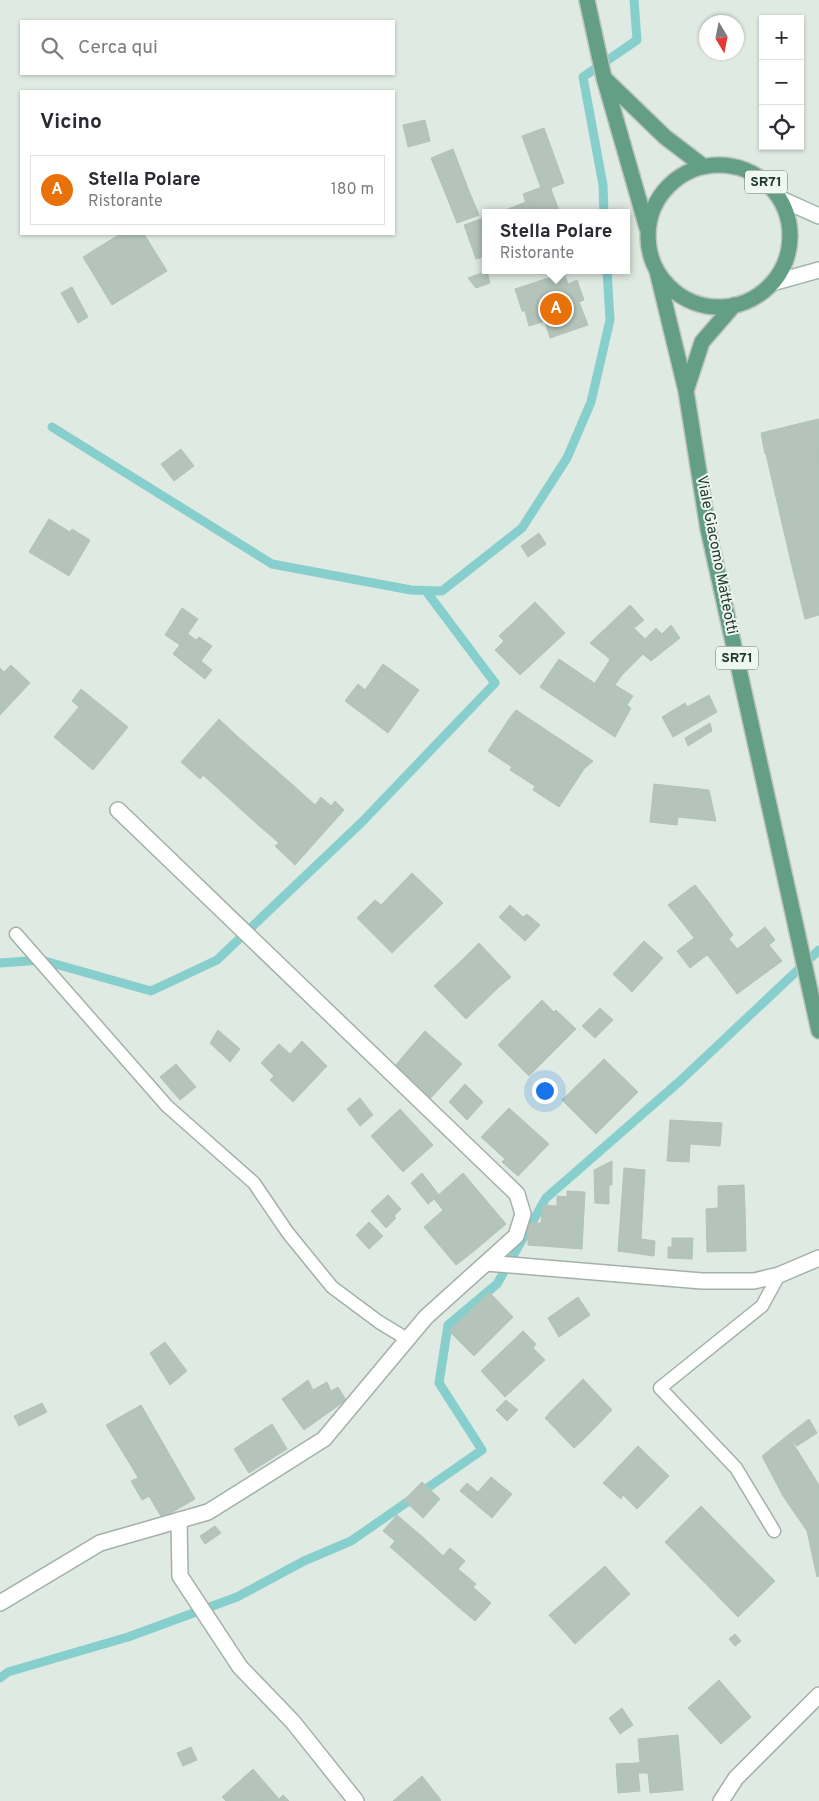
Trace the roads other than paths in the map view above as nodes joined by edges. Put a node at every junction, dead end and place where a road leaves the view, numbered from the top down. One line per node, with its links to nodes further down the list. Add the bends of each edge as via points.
1 (588, 1): 2 (main road, Viale Giacomo Matteotti / SR71)
2 (604, 78): 3 (main road, via 665,137); 6 (main road, Viale Giacomo Matteotti / SR71)
3 (703, 166): 4 (main road, Viale Giacomo Matteotti / SR71, via 726,165 748,170 766,182); 6 (main road, Viale Giacomo Matteotti / SR71, via 682,174 665,188 653,207)
4 (780, 199): 5 (street); 9 (main road, Viale Giacomo Matteotti / SR71, via 788,220 790,243 784,264)
5 (819, 216)
6 (648, 229): 8 (main road, Viale Giacomo Matteotti / SR71, via 649,251)
7 (819, 270): 9 (street)
8 (657, 272): 10 (main road, Viale Giacomo Matteotti / SR71, via 671,289 690,301 712,306); 11 (main road, Viale Giacomo Matteotti / SR71)
9 (772, 283): 10 (main road, Viale Giacomo Matteotti / SR71, via 755,297)
10 (734, 305): 11 (main road, Viale Giacomo Matteotti / SR71, via 702,342)
11 (686, 391): 14 (main road, Viale Giacomo Matteotti / SR71, via 708,529)
12 (118, 810): 16 (street, via 517,1194 523,1214 516,1236)
13 (16, 934): 18 (lane, via 167,1106 254,1183 288,1233 332,1287)
14 (819, 1031)
15 (819, 1258): 17 (street)
16 (486, 1263): 17 (street, via 702,1281 754,1281); 18 (street, via 426,1317)
17 (779, 1275): 20 (lane, via 762,1306 660,1388 736,1468)
18 (407, 1340): 19 (street, via 324,1439 208,1512)
19 (179, 1520): 21 (street, via 100,1542); 23 (street, via 180,1576 240,1667 293,1722)
20 (774, 1532)
21 (0, 1603)
22 (819, 1696): 24 (street, via 736,1778)
23 (356, 1801)
24 (721, 1801)

